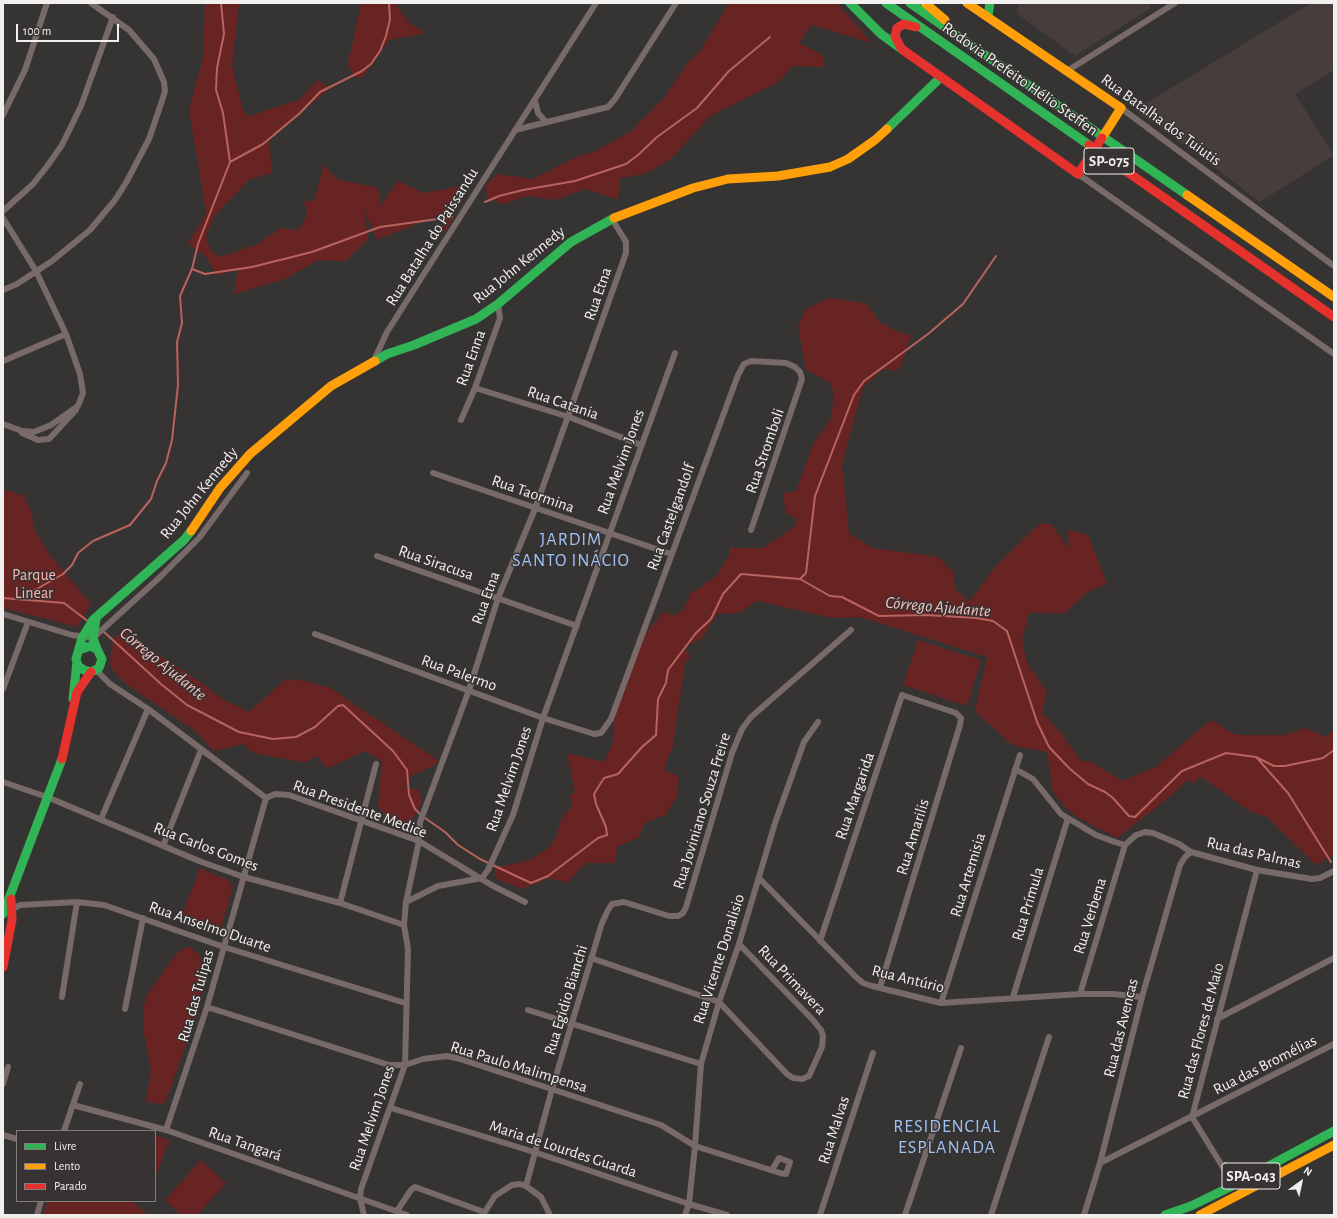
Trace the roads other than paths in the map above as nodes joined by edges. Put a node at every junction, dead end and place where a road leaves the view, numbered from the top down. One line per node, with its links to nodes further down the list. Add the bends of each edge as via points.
1 (47, 3): 21 (street, via 24,70)
2 (91, 3): 13 (street)
3 (596, 3): 19 (street, Rua Batalha do Paissandu)
4 (676, 3): 22 (street, via 612,103 600,110)
5 (850, 3): 16 (main road, via 881,34)
6 (886, 3): 14 (main road, Rodovia Prefeito Hélio Steffen / SP-075)
7 (910, 3): 15 (main road, Rodovia Prefeito Hélio Steffen / SP-075)
8 (925, 3): 15 (main road)
9 (967, 3): 12 (main road, Rua Batalha dos Tuiutis)
10 (990, 3): 12 (main road)
11 (1175, 3): 17 (street)
12 (988, 16): 17 (main road, Rua Batalha dos Tuiutis)
13 (113, 17): 25 (street, via 82,106 62,144 33,184); 29 (street, via 129,30 154,60 164,82 162,101 149,138 115,200 90,230)
14 (923, 29): 16 (main road, via 904,24 897,28 894,36); 33 (main road, Rodovia Prefeito Hélio Steffen / SP-075)
15 (973, 46): 31 (main road, Rodovia Prefeito Hélio Steffen / SP-075)
16 (903, 50): 18 (main road)
17 (1066, 71): 20 (main road, Rua Batalha dos Tuiutis)
18 (941, 77): 24 (main road); 27 (main road, Rua John Kennedy, via 875,140 848,159 830,167 778,176 728,179 693,188)
19 (535, 101): 22 (street, via 538,113); 23 (street, Rua Batalha do Paissandu)
20 (1121, 108): 24 (main road); 28 (street, Rua Batalha dos Tuiutis)
21 (3, 115)
22 (546, 122): 23 (street)
23 (515, 130): 38 (street, Rua Batalha do Paissandu, via 387,332)
24 (1078, 174): 36 (street)
25 (3, 211)
26 (3, 218): 29 (street)
27 (612, 219): 32 (main road, Rua John Kennedy, via 571,242); 42 (street, Rua Etna, via 626,242 626,253)
28 (1334, 266)
29 (36, 271): 30 (street); 34 (street)
30 (3, 290)
31 (1334, 297)
32 (498, 304): 38 (main road, Rua John Kennedy, via 476,319); 40 (street, Rua Enna, via 500,318)
33 (1334, 317)
34 (66, 334): 37 (street); 41 (street, via 82,380 83,393)
35 (675, 353): 46 (street, Rua Melvim Jones)
36 (1334, 354)
37 (3, 360)
38 (374, 360): 57 (main road, Rua John Kennedy, via 315,398 250,454 220,488 184,540)
39 (802, 379): 50 (street, Rua Stromboli); 52 (street, Rua Castelgandolf, via 795,367 786,363 751,361 744,364)
40 (475, 388): 42 (street, Rua Catania); 43 (street, Rua Enna)
41 (78, 406): 45 (street, via 51,425 34,432 22,432); 45 (street, via 49,439 33,439)
42 (569, 417): 46 (street, Rua Catania); 49 (street, Rua Etna)
43 (461, 420)
44 (3, 424): 45 (street)
45 (10, 427)
46 (641, 445): 51 (street, Rua Melvim Jones)
47 (247, 473): 56 (street, via 199,538)
48 (433, 473): 49 (street, Rua Taormina)
49 (535, 509): 51 (street, Rua Taormina); 54 (street, Rua Etna)
50 (751, 530)
51 (610, 535): 52 (street, Rua Taormina); 59 (street, Rua Melvim Jones)
52 (671, 554): 75 (street, Rua Castelgandolf, via 611,719 603,731)
53 (377, 556): 54 (street, Rua Siracusa)
54 (498, 598): 59 (street, Rua Siracusa); 69 (street, Rua Etna)
55 (3, 614): 58 (street)
56 (114, 618): 57 (street, via 106,621); 61 (street)
57 (95, 619): 61 (main road, Rua John Kennedy)
58 (28, 622): 63 (street); 68 (street)
59 (577, 626): 73 (street, Rua Melvim Jones)
60 (851, 630): 98 (street, Rua Joviniano Souza Freire, via 742,728 683,913 669,916)
61 (91, 633): 63 (main road, Rua John Kennedy); 64 (main road)
62 (315, 634): 69 (street, Rua Palermo)
63 (82, 638): 65 (main road, Rua John Kennedy)
64 (97, 649): 65 (main road, via 86,646); 67 (main road, via 102,659 100,666)
65 (79, 650): 66 (main road)
66 (77, 662): 67 (main road, via 81,668); 71 (main road)
67 (94, 671): 71 (main road, via 77,692); 72 (street)
68 (3, 690)
69 (469, 690): 73 (street, Rua Palermo); 86 (street, Rua Etna, via 420,822)
70 (938, 707): 103 (street, Rua Margarida, via 902,695); 109 (street, Rua Amarilis, via 959,715 960,725)
71 (73, 708): 81 (main road, via 64,753)
72 (148, 710): 76 (street); 84 (street)
73 (543, 718): 75 (street, Rua Palermo); 93 (street, Rua Melvim Jones, via 513,815)
74 (818, 722): 94 (street, Rua Vicente Donalisio, via 804,742)
75 (594, 734)
76 (201, 750): 82 (street); 88 (street)
77 (1020, 755): 79 (street, Rua Artemisia)
78 (376, 764): 85 (street)
79 (1016, 769): 83 (street, via 1033,779 1056,808); 116 (street, Rua Artemisia)
80 (3, 782): 81 (street, Rua Carlos Gomes)
81 (47, 797): 84 (street, Rua Carlos Gomes); 100 (main road)
82 (266, 798): 85 (street, Rua Presidente Medice, via 275,794 289,795); 92 (street, Rua das Tulipas)
83 (1068, 818): 87 (street, via 1096,835); 112 (street, Rua Prímula)
84 (101, 819): 88 (street, Rua Carlos Gomes)
85 (362, 820): 86 (street, Rua Presidente Medice); 99 (street)
86 (419, 841): 93 (street, Rua Presidente Medice); 96 (street, Rua Etna)
87 (1125, 845): 89 (street, Rua das Palmas, via 1136,834 1145,832 1179,844); 110 (street, Rua Verbena)
88 (163, 846): 92 (street, Rua Carlos Gomes)
89 (1192, 852): 90 (street, Rua das Palmas); 113 (street, Rua das Avencas, via 1180,865)
90 (1257, 870): 91 (street, Rua das Palmas, via 1312,879); 120 (street, Rua das Flores de Maio)
91 (1334, 871)
92 (244, 877): 99 (street, Rua Carlos Gomes); 105 (street, Rua das Tulipas)
93 (482, 878): 96 (street, via 438,886); 97 (street, Rua Presidente Medice)
94 (758, 878): 103 (street, Rua Antúrio); 104 (street, Rua Vicente Donalisio)
95 (77, 902): 100 (street, Rua Anselmo Duarte, via 20,905); 101 (street, Rua Anselmo Duarte, via 104,905); 111 (street)
96 (406, 902): 102 (street, Rua Melvim Jones)
97 (525, 902)
98 (624, 902): 106 (street, Rua Egidio Bianchi, via 612,904 608,910)
99 (340, 903): 102 (street, Rua Carlos Gomes)
100 (6, 912): 108 (main road, via 12,920)
101 (143, 918): 105 (street, Rua Anselmo Duarte); 118 (street)
102 (404, 925): 115 (street, Rua Melvim Jones, via 408,949)
103 (820, 941): 109 (street, Rua Antúrio, via 863,983)
104 (739, 944): 114 (street, Rua Vicente Donalisio); 114 (street, Rua Primavera, via 813,1020 823,1036 822,1047 808,1076 802,1079 787,1074)
105 (224, 947): 115 (street, Rua Anselmo Duarte); 117 (street, Rua das Tulipas)
106 (591, 958): 114 (street); 121 (street, Rua Egidio Bianchi)
107 (1334, 958): 120 (street)
108 (3, 967)
109 (880, 987): 116 (street, Rua Antúrio)
110 (1080, 994): 112 (street, Rua Antúrio); 113 (street, Rua Antúrio)
111 (62, 997)
112 (1013, 997): 116 (street, Rua Antúrio)
113 (1142, 997): 143 (street, Rua das Avencas)
114 (719, 1002): 126 (street, Rua Vicente Donalisio)
115 (405, 1003): 127 (street, Rua Melvim Jones)
116 (941, 1003)
117 (206, 1007): 127 (street, Rua Paulo Malimpensa, via 389,1065); 136 (street, Rua das Tulipas)
118 (125, 1009)
119 (528, 1010): 121 (street)
120 (1217, 1019): 134 (street, Rua das Flores de Maio)
121 (572, 1024): 126 (street); 131 (street, Rua Egidio Bianchi)
122 (1049, 1037): 161 (street)
123 (1334, 1044): 134 (street, Rua das Bromélias)
124 (961, 1048): 160 (street)
125 (873, 1053): 159 (street, Rua Malvas)
126 (701, 1064): 141 (street, Rua Vicente Donalisio)
127 (404, 1065): 131 (street, Rua Paulo Malimpensa, via 447,1056); 133 (street, Rua Melvim Jones)
128 (8, 1067): 129 (street)
129 (3, 1084)
130 (80, 1084): 132 (street)
131 (552, 1089): 141 (street, Rua Paulo Malimpensa, via 661,1125); 142 (street, Rua Egidio Bianchi)
132 (73, 1105): 135 (street); 136 (street, Rua Tangará)
133 (391, 1108): 142 (street, Maria de Lourdes Guarda); 147 (street, Rua Melvim Jones)
134 (1192, 1117): 143 (street, Rua das Bromélias); 145 (street, Rua das Flores de Maio, via 1224,1169 1234,1178)
135 (64, 1130)
136 (166, 1130): 147 (street, Rua Tangará)
137 (1334, 1131): 145 (main road, SPA-043)
138 (3, 1135): 139 (street)
139 (16, 1139)
140 (1334, 1144): 165 (main road, SPA-043)
141 (695, 1146): 144 (street, Rua Paulo Malimpensa); 149 (street, Rua Vicente Donalisio)
142 (534, 1152): 146 (street, Rua Egidio Bianchi); 149 (street, Maria de Lourdes Guarda)
143 (1100, 1163): 150 (street, Rua das Avencas)
144 (772, 1170)
145 (1243, 1180): 164 (main road, SPA-043, via 1191,1206)
146 (526, 1186): 152 (street, via 512,1185 500,1192 491,1200); 156 (street, via 541,1198)
147 (360, 1198): 151 (street, Rua Tangará); 154 (street, Rua Melvim Jones)
148 (41, 1202): 153 (street)
149 (689, 1204): 157 (street, Rua Vicente Donalisio); 158 (street, Maria de Lourdes Guarda)
150 (1085, 1208): 162 (street, Rua das Avencas); 163 (street)
151 (397, 1211): 152 (street, via 415,1187); 155 (street, Rua Tangará)
152 (484, 1214)
153 (37, 1215)
154 (364, 1215)
155 (407, 1215)
156 (550, 1215)
157 (685, 1215)
158 (726, 1215)
159 (820, 1215)
160 (904, 1215)
161 (991, 1215)
162 (1084, 1215)
163 (1087, 1215)
164 (1165, 1215)
165 (1200, 1215)

